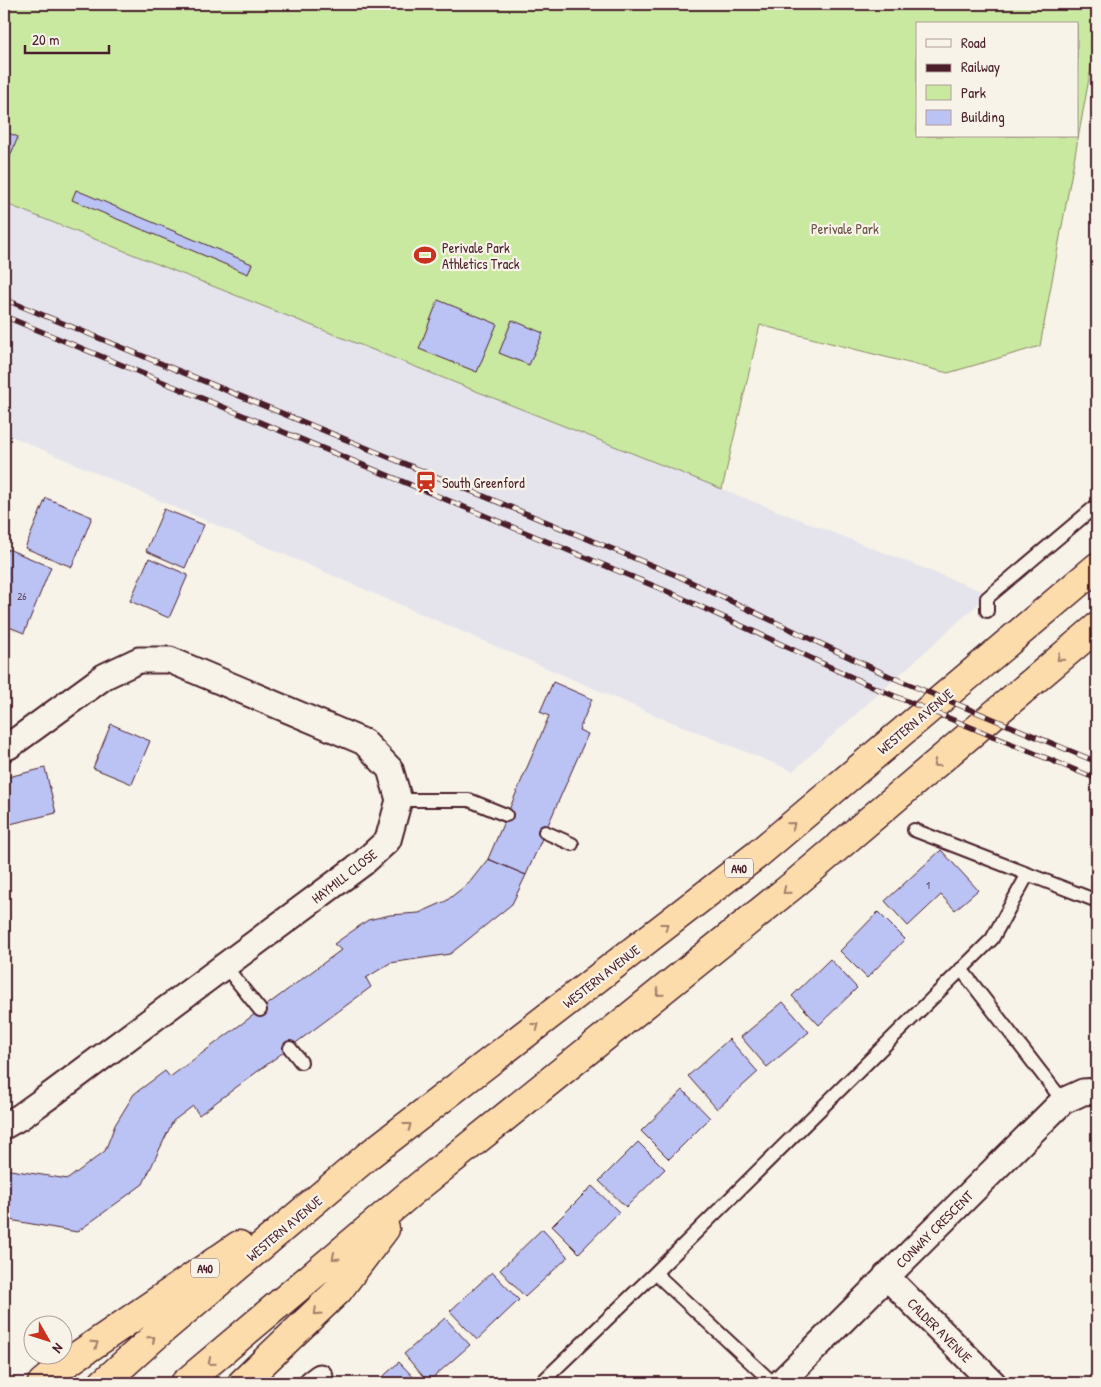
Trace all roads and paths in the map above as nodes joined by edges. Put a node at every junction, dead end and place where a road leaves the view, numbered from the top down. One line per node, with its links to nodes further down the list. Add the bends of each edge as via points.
1 (1097, 505): 3 (lane, via 987,598)
2 (1097, 567): 21 (highway, WESTERN AVENUE / A40, one-way to 2, via 758,854)
3 (987, 611)
4 (1097, 627): 22 (highway, one-way to 22, via 792,886)
5 (4, 748): 6 (street, via 105,676 139,660 170,660 364,742 390,770)
6 (399, 800): 7 (lane, via 469,800); 13 (street, HAYMILL CLOSE, via 388,840 363,863)
7 (506, 815)
8 (914, 830): 11 (lane)
9 (545, 832): 10 (lane)
10 (572, 844)
11 (1028, 874): 12 (lane); 14 (lane, via 992,939)
12 (1097, 901)
13 (225, 966): 15 (lane); 20 (street, HAYMILL CLOSE)
14 (961, 969): 19 (lane); 23 (lane)
15 (260, 1010)
16 (290, 1048): 17 (lane)
17 (301, 1062)
18 (1097, 1091): 19 (street, CONWAY CRESCENT, via 1083,1092)
19 (1063, 1101): 24 (street, CONWAY CRESCENT)
20 (4, 1126)
21 (369, 1155): 25 (highway, A40, one-way to 21); 26 (highway, WESTERN AVENUE / A40, one-way to 21)
22 (412, 1192): 27 (highway, one-way to 27); 28 (highway, one-way to 28, via 338,1291)
23 (655, 1273): 29 (lane); 30 (lane)
24 (886, 1276): 31 (street, CONWAY CRESCENT); 32 (street, CALDER AVENUE)
25 (42, 1383)
26 (103, 1383)
27 (185, 1383)
28 (242, 1383)
29 (541, 1383)
30 (773, 1383)
31 (780, 1383)
32 (993, 1383)

